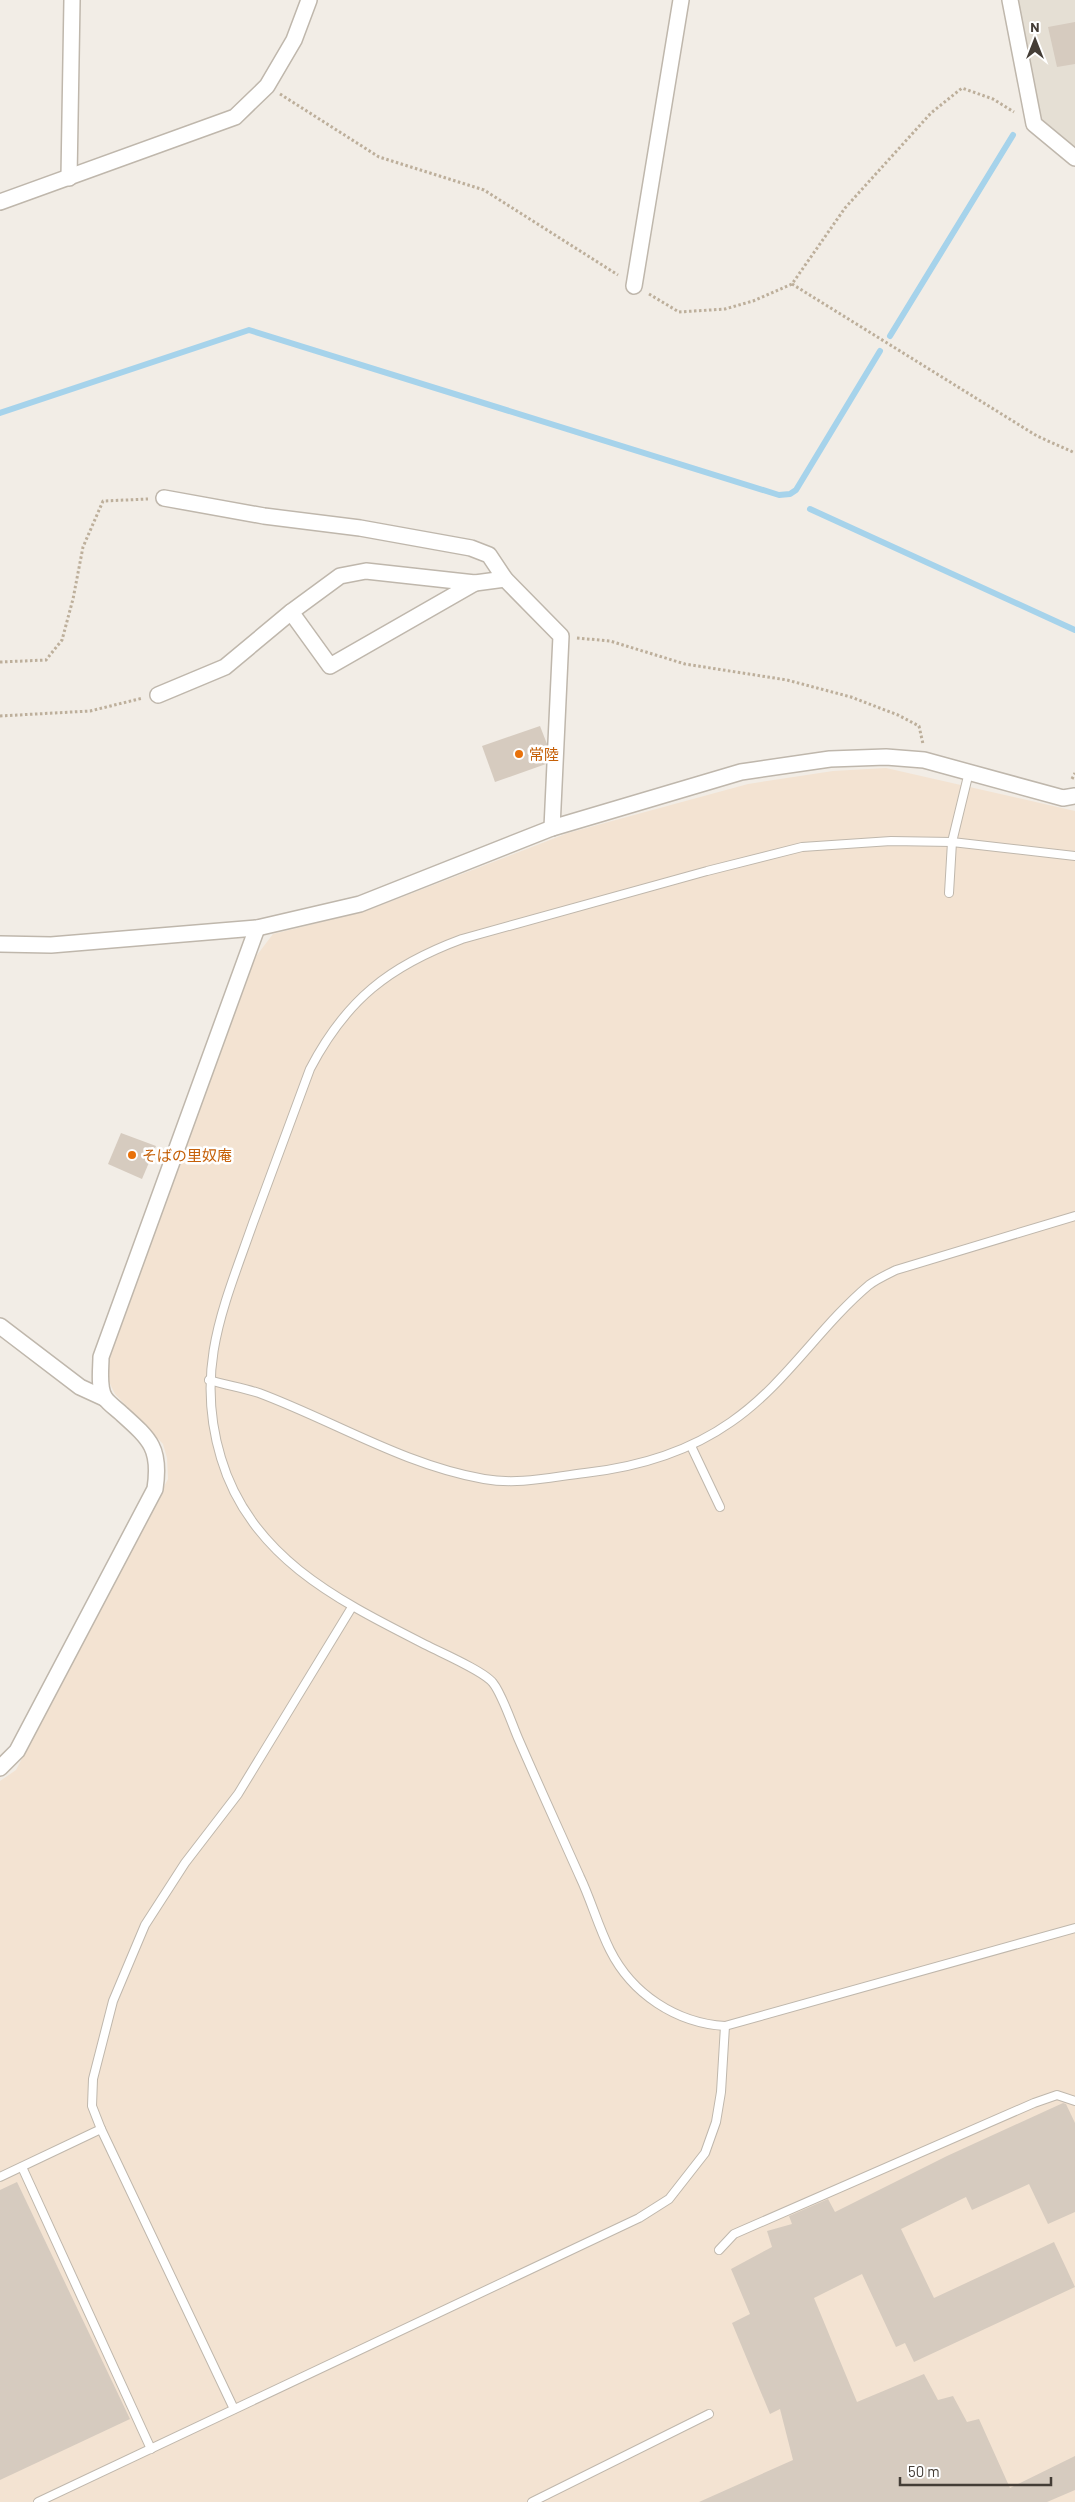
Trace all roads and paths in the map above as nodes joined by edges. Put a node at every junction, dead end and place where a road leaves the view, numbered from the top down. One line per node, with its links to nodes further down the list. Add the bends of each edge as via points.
1 (72, 0): 8 (street)
2 (309, 0): 5 (street, via 294,40)
3 (681, 0): 11 (street)
4 (1010, 0): 6 (street)
5 (267, 86): 8 (street, via 235,117); 11 (path, via 379,157 484,190)
6 (1034, 124): 7 (street); 10 (path, via 993,99 962,88 931,112 845,208)
7 (1075, 158)
8 (69, 178): 9 (street)
9 (0, 202)
10 (792, 284): 11 (path, via 753,301 725,308 679,312); 12 (path, via 1037,436)
11 (634, 286)
12 (1075, 453)
13 (164, 498): 14 (street, via 471,548 489,555); 18 (path, via 103,501 83,547 62,640 46,660)
14 (505, 579): 15 (street); 17 (street)
15 (475, 583): 16 (street, via 366,571 340,576); 16 (street, via 330,666)
16 (291, 612): 19 (street, via 225,667)
17 (561, 636): 21 (path, via 610,641 685,664 787,680 851,697 919,726 923,736); 24 (street)
18 (0, 662)
19 (158, 695): 20 (path, via 90,711)
20 (0, 716)
21 (924, 760): 22 (street); 24 (street, via 886,756 830,759 742,772)
22 (969, 772): 23 (street, via 1063,798); 25 (lane)
23 (1075, 796)
24 (552, 828): 28 (street, via 360,904)
25 (952, 842): 26 (lane); 27 (lane); 32 (lane, via 836,844 768,854 462,939 431,950 379,982 326,1039 310,1070 218,1322)
26 (1075, 856)
27 (949, 893)
28 (256, 928): 29 (street, via 51,945); 33 (street, via 102,1357 100,1379)
29 (0, 944)
30 (1075, 1216): 34 (lane, via 896,1270 870,1284 757,1403 730,1424)
31 (0, 1326): 33 (street, via 80,1387)
32 (210, 1380): 34 (lane, via 258,1393 434,1468 486,1479 542,1480 616,1470); 36 (lane, via 212,1417 221,1459 236,1496 280,1554 306,1577)
33 (104, 1398): 37 (street, via 154,1448 158,1469 154,1489 17,1751)
34 (691, 1446): 35 (lane)
35 (720, 1507)
36 (352, 1607): 39 (lane, via 493,1682 609,1949 621,1969 660,2008 712,2025); 41 (lane, via 238,1794 185,1863 145,1925 113,2001 93,2079 92,2106)
37 (1, 1766)
38 (1075, 1928): 39 (lane)
39 (725, 2026): 45 (lane, via 716,2122 704,2153 669,2198 640,2218)
40 (1074, 2099): 44 (lane, via 1057,2095 1034,2103 734,2234)
41 (101, 2130): 42 (lane); 45 (lane)
42 (22, 2167): 43 (lane); 47 (lane)
43 (0, 2177)
44 (719, 2250)
45 (234, 2409): 47 (lane)
46 (709, 2414): 49 (lane)
47 (151, 2449): 48 (lane)
48 (38, 2502)
49 (532, 2502)

